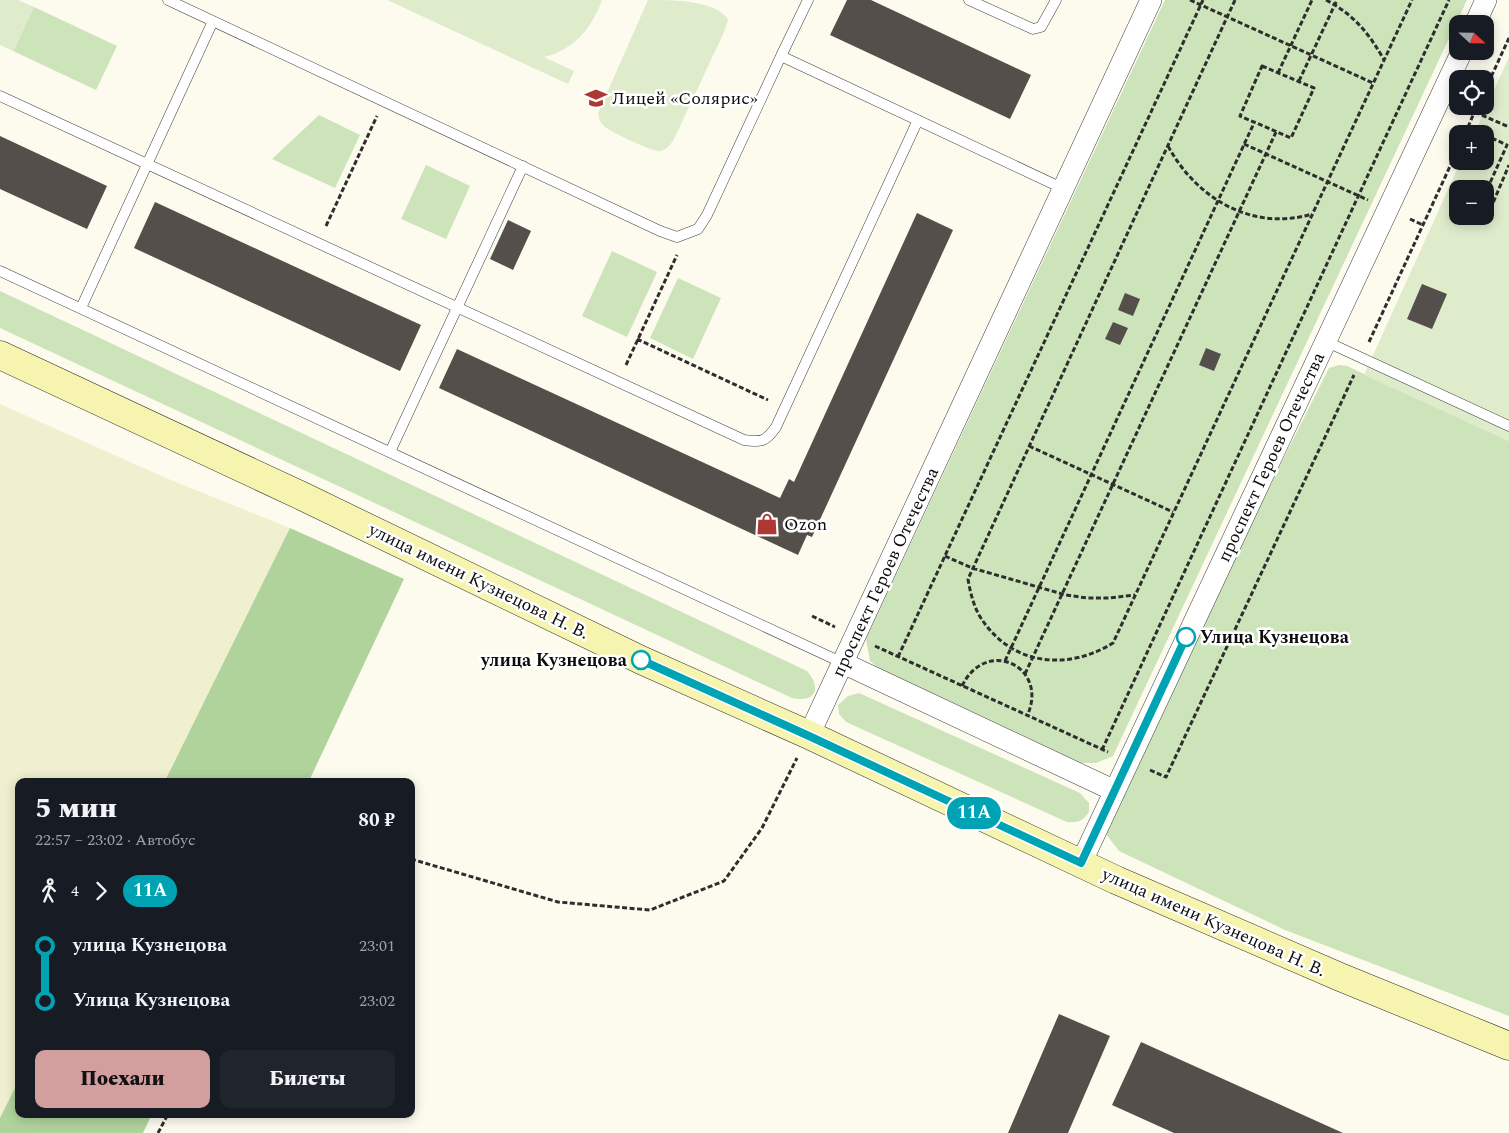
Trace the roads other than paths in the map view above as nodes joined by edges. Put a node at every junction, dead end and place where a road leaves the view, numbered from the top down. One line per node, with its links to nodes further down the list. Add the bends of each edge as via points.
1 (168, 0): 8 (lane)
2 (808, 0): 9 (lane)
3 (969, 0): 4 (lane, via 1033,29 1041,27)
4 (1056, 0)
5 (1152, 0): 15 (street, проспект Героев Отечества)
6 (1486, 0): 7 (street)
7 (1479, 15)
8 (213, 21): 13 (lane); 14 (lane)
9 (781, 56): 12 (lane); 14 (lane, via 698,229 677,236 660,230)
10 (1458, 60): 19 (street, проспект Героев Отечества)
11 (0, 96): 13 (lane)
12 (918, 120): 15 (lane); 17 (lane, via 769,438 757,442 744,440)
13 (147, 164): 17 (lane); 18 (lane)
14 (523, 166): 17 (lane)
15 (1064, 189): 23 (street, проспект Героев Отечества)
16 (0, 271): 18 (lane)
17 (458, 307): 22 (lane)
18 (81, 308): 22 (lane)
19 (1326, 342): 21 (lane); 25 (street, проспект Героев Отечества)
20 (0, 355): 24 (main road, улица имени Кузнецова Н. В., via 295,492 641,660)
21 (1509, 426)
22 (390, 452): 23 (lane)
23 (843, 663): 24 (street, проспект Героев Отечества); 25 (street)
24 (809, 736): 26 (main road, улица имени Кузнецова Н. В.)
25 (1115, 791): 26 (street, проспект Героев Отечества)
26 (1081, 863): 27 (main road, улица имени Кузнецова Н. В., via 1340,977)
27 (1509, 1046)

